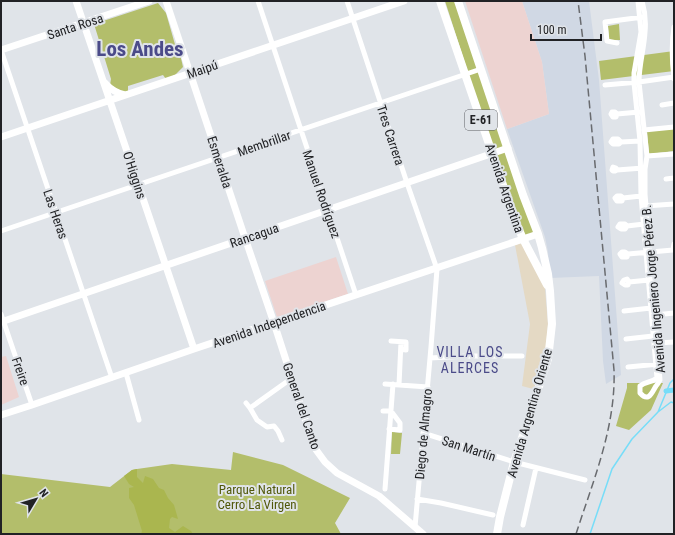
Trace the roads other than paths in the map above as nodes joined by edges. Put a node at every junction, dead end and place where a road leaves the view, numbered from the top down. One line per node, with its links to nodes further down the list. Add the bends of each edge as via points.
1 (76, 1): 16 (main road, O'Higgins)
2 (149, 1): 14 (main road, Santa Rosa)
3 (162, 1): 12 (main road)
4 (166, 1): 12 (main road, Esmeralda)
5 (258, 1): 20 (street, Manuel Rodríguez)
6 (347, 1): 15 (street, Tres Carrera)
7 (404, 1): 15 (main road, Maipú)
8 (440, 1): 25 (main road, Avenida Argentina / E-61)
9 (458, 1): 23 (main road, Avenida Argentina / E-61)
10 (638, 1): 13 (street, Avenida Ingeniero Jorge Pérez B.)
11 (642, 1): 13 (street, Avenida Ingeniero Jorge Pérez B.)
12 (170, 11): 22 (main road, Esmeralda)
13 (643, 17): 19 (street, via 606,22 607,41); 29 (street, Avenida Ingeniero Jorge Pérez B., via 646,32 641,43)
14 (98, 18): 16 (main road, Santa Rosa); 18 (main road, via 89,26)
15 (353, 18): 20 (main road, Maipú); 33 (street, Tres Carrera)
16 (84, 23): 18 (main road, O'Higgins); 21 (main road, Santa Rosa)
17 (674, 27): 27 (street)
18 (88, 34): 28 (main road, O'Higgins)
19 (617, 44)
20 (272, 45): 24 (main road, Maipú); 40 (street, Manuel Rodríguez)
21 (1, 50): 39 (street, Las Heras)
22 (186, 62): 24 (main road, Esmeralda); 26 (main road, via 184,70)
23 (481, 69): 25 (street, Membrillar); 45 (main road, Avenida Argentina / E-61)
24 (190, 73): 26 (main road, Maipú); 49 (main road, Esmeralda)
25 (465, 75): 33 (street, Membrillar); 46 (main road, Avenida Argentina / E-61)
26 (176, 78): 31 (main road, Maipú)
27 (674, 78): 29 (street)
28 (103, 80): 31 (main road, via 112,90); 32 (main road, O'Higgins)
29 (636, 82): 30 (street); 36 (street, Avenida Ingeniero Jorge Pérez B.)
30 (605, 85)
31 (127, 95): 32 (main road, Maipú)
32 (110, 100): 39 (main road, Maipú); 55 (main road, O'Higgins)
33 (381, 103): 40 (street, Membrillar); 54 (street, Tres Carrera)
34 (674, 103): 35 (street)
35 (662, 105)
36 (640, 112): 37 (street); 41 (street, Avenida Ingeniero Jorge Pérez B.); 43 (street, Avenida Ingeniero Jorge Pérez B.)
37 (617, 114)
38 (674, 127): 41 (street)
39 (27, 128): 42 (main road, Maipú); 61 (street, Las Heras)
40 (300, 130): 49 (street, Membrillar); 60 (street, Manuel Rodríguez)
41 (644, 130): 48 (street, Avenida Ingeniero Jorge Pérez B.)
42 (1, 137)
43 (640, 141): 44 (street); 50 (street, Avenida Ingeniero Jorge Pérez B.)
44 (621, 142)
45 (508, 148): 46 (main road, Rancagua); 65 (main road, Avenida Argentina / E-61)
46 (493, 153): 54 (main road, Rancagua); 67 (main road, Avenida Argentina / E-61)
47 (674, 154): 48 (street)
48 (647, 156): 50 (street, Avenida Ingeniero Jorge Pérez B.)
49 (218, 158): 55 (street, Membrillar); 66 (main road, Esmeralda)
50 (643, 168): 51 (street); 56 (street, Avenida Ingeniero Jorge Pérez B.); 59 (street, Avenida Ingeniero Jorge Pérez B.)
51 (617, 170)
52 (674, 178): 53 (street)
53 (666, 179)
54 (407, 182): 60 (main road, Rancagua); 72 (street, Tres Carrera)
55 (138, 185): 61 (street, Membrillar); 71 (main road, O'Higgins)
56 (641, 196): 57 (street); 59 (street, Avenida Ingeniero Jorge Pérez B.)
57 (623, 198)
58 (674, 204): 59 (street)
59 (644, 206): 62 (street, Avenida Ingeniero Jorge Pérez B.); 69 (street, Avenida Ingeniero Jorge Pérez B.)
60 (327, 210): 66 (main road, Rancagua); 77 (street, Manuel Rodríguez)
61 (56, 213): 64 (street, Membrillar); 76 (street, Las Heras)
62 (644, 224): 63 (street); 69 (street, Avenida Ingeniero Jorge Pérez B.)
63 (627, 226)
64 (1, 231)
65 (538, 234): 67 (main road, Avenida Independencia); 75 (main road, Avenida Argentina Oriente / E-61)
66 (245, 238): 71 (main road, Rancagua); 83 (main road, Esmeralda)
67 (523, 239): 72 (main road, Avenida Independencia); 75 (main road, Avenida Argentina Oriente / E-61)
68 (674, 244): 69 (street, via 673,250)
69 (648, 252): 70 (street); 73 (street, Avenida Ingeniero Jorge Pérez B.); 81 (street, Avenida Ingeniero Jorge Pérez B.)
70 (628, 254)
71 (165, 265): 76 (main road, Rancagua); 89 (main road, O'Higgins)
72 (437, 269): 77 (main road, Avenida Independencia); 91 (street, Diego de Almagro)
73 (648, 280): 74 (street); 78 (street, Avenida Ingeniero Jorge Pérez B.)
74 (630, 282)
75 (550, 291): 111 (main road, Avenida Argentina Oriente / E-61, via 552,324 548,359)
76 (83, 294): 82 (main road, Rancagua); 95 (street, Las Heras)
77 (356, 295): 83 (main road, Avenida Independencia)
78 (651, 308): 79 (street); 81 (street); 84 (street, Avenida Ingeniero Jorge Pérez B.)
79 (624, 311)
80 (674, 314): 81 (street)
81 (655, 315): 88 (street, Avenida Ingeniero Jorge Pérez B.)
82 (2, 319): 102 (street, Freire)
83 (274, 323): 89 (main road, Avenida Independencia); 96 (main road, General del Canto)
84 (653, 336): 85 (street); 92 (street, Avenida Ingeniero Jorge Pérez B.)
85 (626, 339)
86 (391, 340): 99 (street, via 404,342 401,350)
87 (674, 342): 88 (street)
88 (658, 343): 92 (street, Avenida Ingeniero Jorge Pérez B.)
89 (194, 349): 94 (main road, Avenida Independencia)
90 (522, 356): 91 (street)
91 (430, 358): 100 (street, Diego de Almagro)
92 (658, 364): 92 (street, Avenida Ingeniero Jorge Pérez B., via 657,378 640,386 642,396 650,397 660,382); 93 (street)
93 (628, 367)
94 (126, 373): 95 (main road, Avenida Independencia); 107 (street)
95 (112, 378): 102 (main road, Avenida Independencia)
96 (292, 378): 103 (street); 118 (main road, General del Canto, via 314,447 325,462 337,473 378,496)
97 (385, 384): 98 (street)
98 (393, 384): 99 (street); 105 (street)
99 (399, 385): 100 (street)
100 (428, 387): 109 (street, Diego de Almagro)
101 (246, 403): 103 (street)
102 (32, 405): 106 (main road, Avenida Independencia)
103 (250, 408): 110 (street, via 257,420 267,427 274,426)
104 (383, 411): 105 (street)
105 (391, 411): 108 (street); 108 (street, via 400,423 400,430)
106 (1, 415)
107 (139, 420)
108 (390, 429): 114 (street)
109 (423, 433): 111 (street, San Martín); 115 (street, Diego de Almagro)
110 (282, 440)
111 (514, 462): 112 (street, San Martín); 120 (main road, Avenida Argentina Oriente / E-61)
112 (536, 468): 113 (street, San Martín); 117 (street)
113 (585, 480)
114 (385, 489)
115 (417, 499): 116 (street); 118 (street, Diego de Almagro)
116 (493, 515)
117 (523, 525)
118 (415, 527): 119 (main road, General del Canto)
119 (423, 534)
120 (497, 534)

